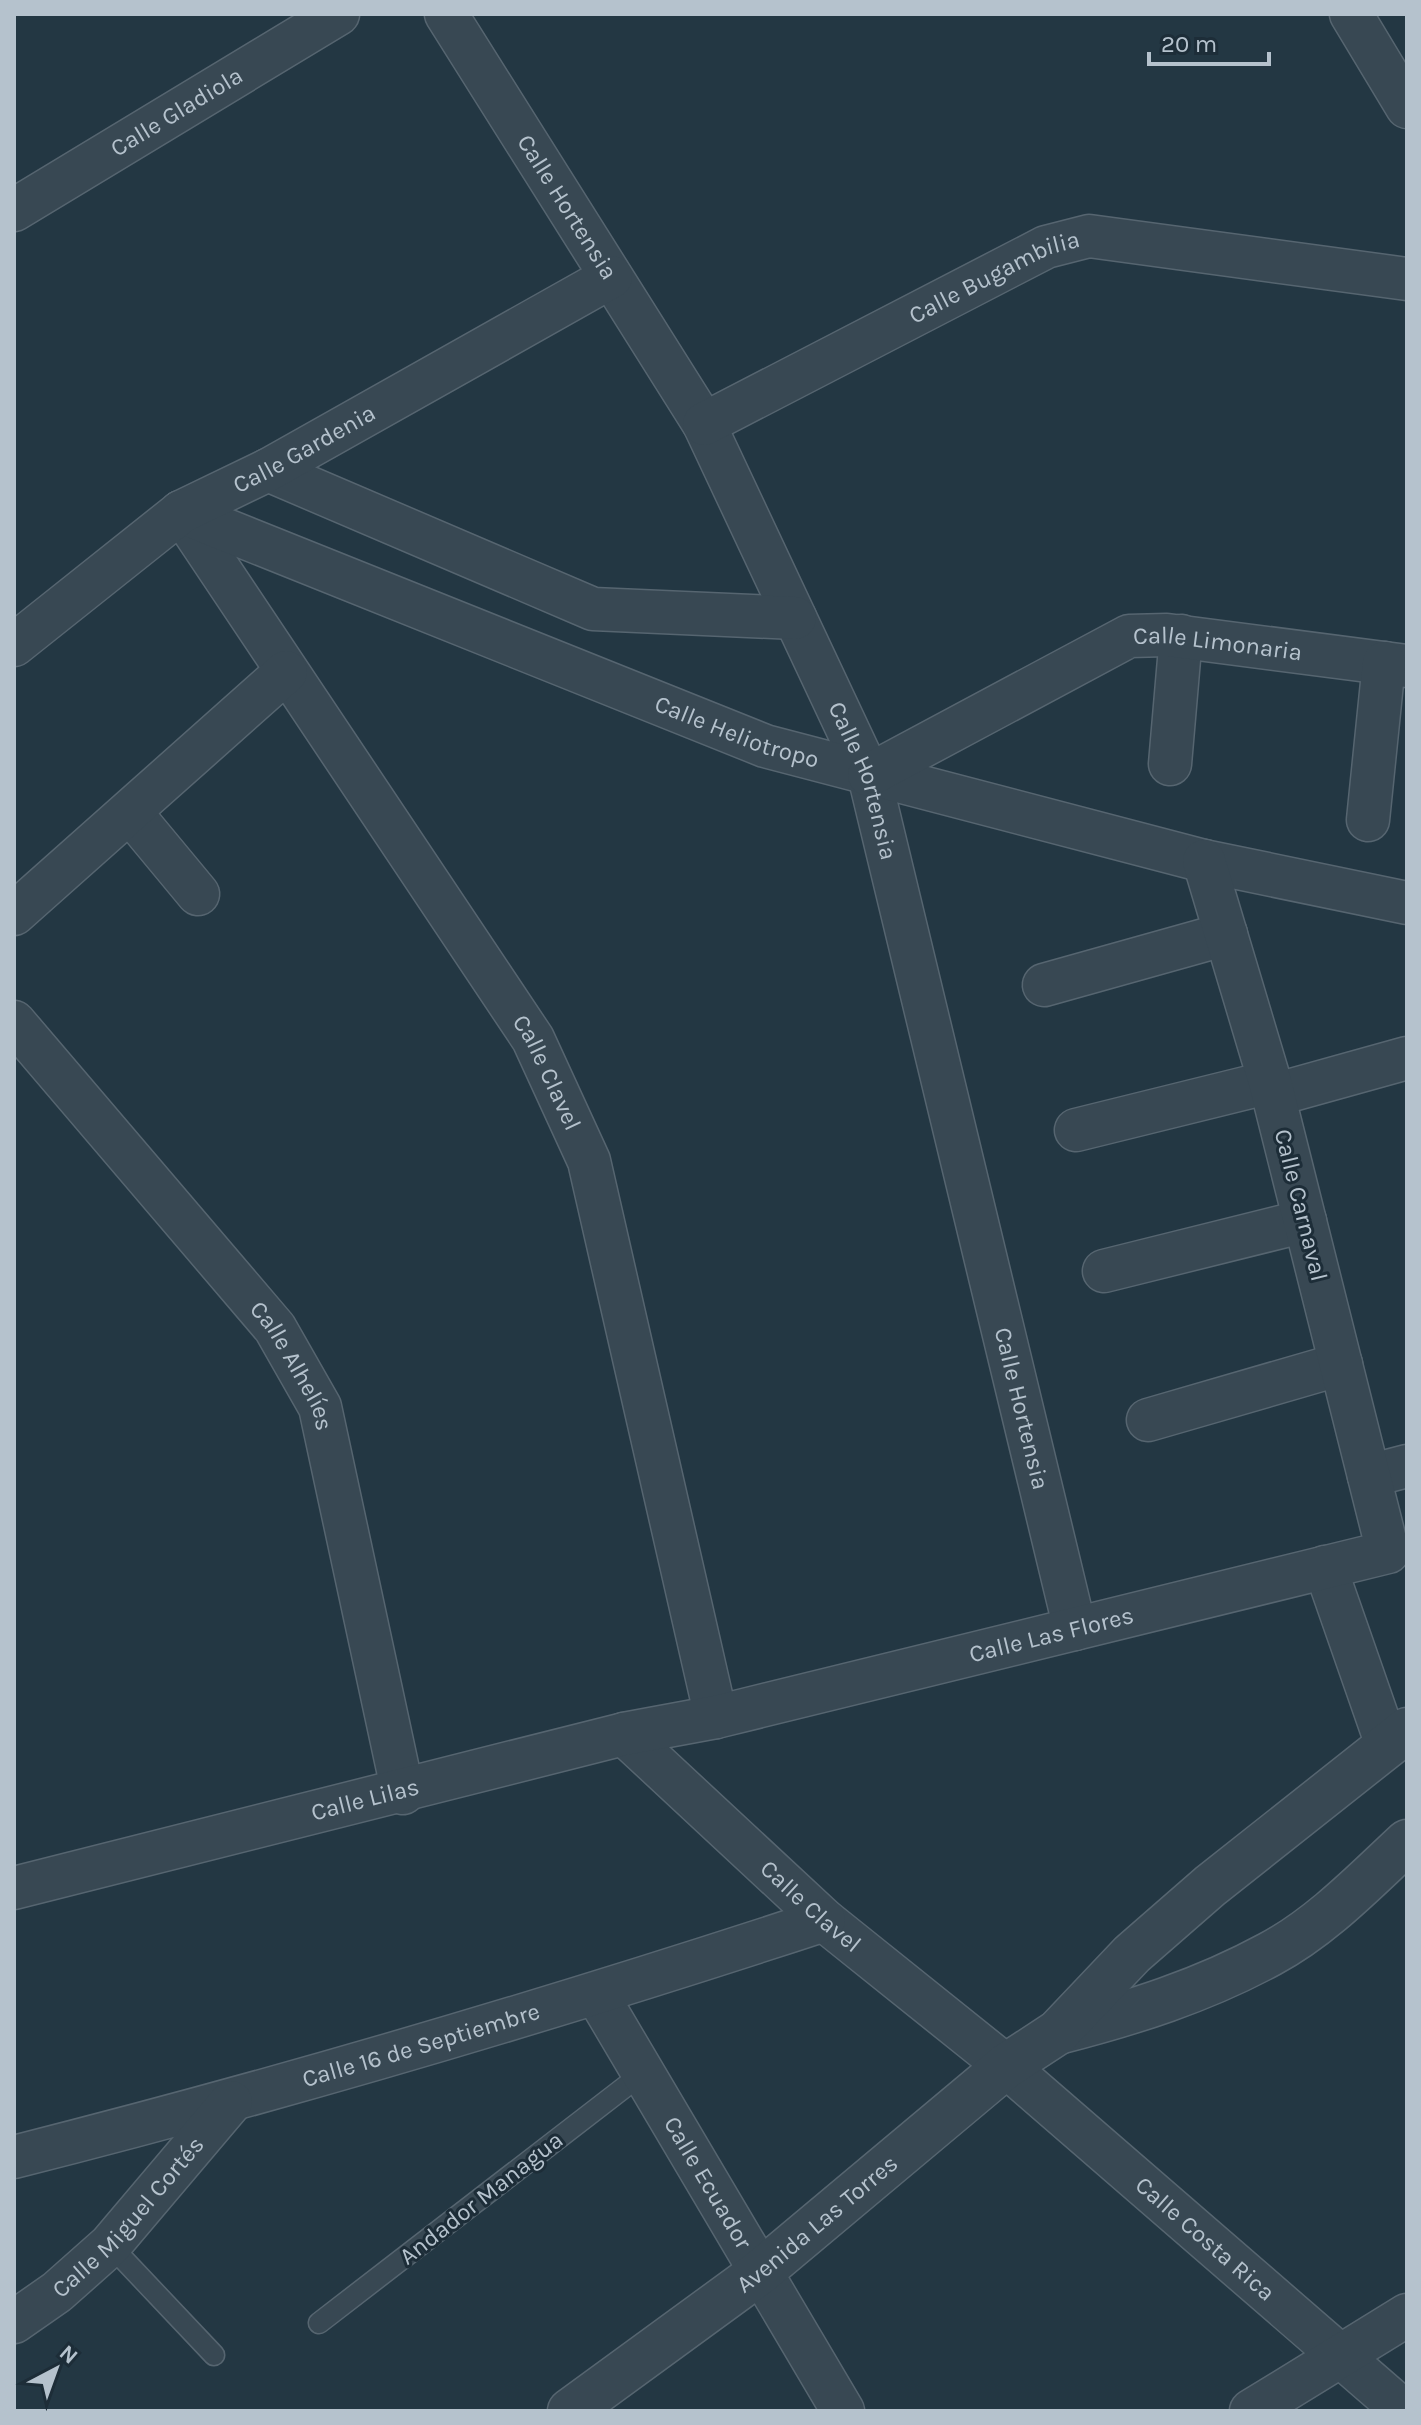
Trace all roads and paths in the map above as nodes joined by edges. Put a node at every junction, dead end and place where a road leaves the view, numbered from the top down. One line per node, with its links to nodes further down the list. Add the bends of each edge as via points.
1 (338, 14): 5 (street, Calle Gladiola)
2 (446, 14): 6 (street, Calle Hortensia)
3 (1351, 14): 4 (street)
4 (1407, 107)
5 (14, 210)
6 (611, 277): 8 (street, Calle Hortensia); 9 (street, Calle Gardenia)
7 (1407, 279): 8 (street, Calle Bugambilia, via 1089,236 1046,247)
8 (704, 424): 11 (street, Calle Hortensia)
9 (268, 470): 10 (street, Calle Gardenia); 11 (street, via 593,609)
10 (181, 512): 13 (street, Calle Gardenia); 15 (street, Calle Clavel); 17 (street, Calle Heliotropo, via 765,746)
11 (795, 618): 17 (street, Calle Hortensia)
12 (1181, 636): 14 (street, Calle Limonaria); 16 (street); 17 (street, Calle Limonaria, via 1129,636)
13 (14, 645)
14 (1395, 664): 19 (street)
15 (286, 672): 18 (street); 38 (street, Calle Clavel, via 533,1039 589,1161)
16 (1170, 764)
17 (869, 775): 20 (street, Calle Heliotropo); 37 (street, Calle Hortensia)
18 (130, 812): 21 (street); 23 (street)
19 (1368, 820)
20 (1204, 861): 22 (street, Calle Heliotropo); 24 (street, Calle Carnaval)
21 (198, 894)
22 (1407, 903)
23 (14, 914)
24 (1226, 934): 25 (street); 28 (street, Calle Carnaval)
25 (1044, 985)
26 (14, 1022): 41 (street, Calle Alhelíes, via 275,1328 320,1407)
27 (1407, 1058): 28 (street)
28 (1272, 1088): 29 (street); 30 (street, Calle Carnaval)
29 (1076, 1130)
30 (1305, 1221): 31 (street); 32 (street, Calle Carnaval)
31 (1104, 1271)
32 (1341, 1364): 33 (street); 34 (street, Calle Carnaval)
33 (1148, 1420)
34 (1388, 1471): 35 (street, Calle Carnaval)
35 (1388, 1552): 36 (street, Calle Las Flores)
36 (1325, 1567): 37 (street, Calle Las Flores); 40 (street)
37 (1075, 1629): 38 (street, Calle Las Flores)
38 (716, 1717): 39 (street, Calle Lilas)
39 (624, 1734): 41 (street, Calle Lilas); 44 (street, Calle Clavel)
40 (1397, 1737): 46 (street, Avenida Las Torres, via 1132,1954)
41 (403, 1793): 43 (street, Calle Lilas)
42 (1407, 1842): 46 (street, Avenida Las Torres, via 1343,1902 1272,1954 1156,2006)
43 (14, 1888)
44 (824, 1920): 45 (street, Calle 16 de Septiembre); 47 (street, Calle Clavel)
45 (597, 1995): 48 (street, Calle Ecuador); 49 (street, Calle 16 de Septiembre)
46 (1058, 2032): 47 (street, Avenida Las Torres)
47 (1006, 2066): 52 (street, Avenida Las Torres); 57 (street, Calle Costa Rica)
48 (643, 2073): 52 (street, Calle Ecuador); 55 (lane, Andador Managua)
49 (231, 2102): 50 (street, Calle 16 de Septiembre); 51 (street, Calle Miguel Cortés)
50 (14, 2157)
51 (110, 2245): 54 (street, Calle Miguel Cortés); 56 (lane)
52 (759, 2273): 58 (street, Avenida Las Torres); 59 (street, Calle Ecuador)
53 (1407, 2315): 57 (street)
54 (14, 2322)
55 (319, 2323)
56 (214, 2355)
57 (1341, 2357): 60 (street); 61 (street, Calle Costa Rica)
58 (570, 2411)
59 (843, 2411)
60 (1251, 2411)
61 (1404, 2411)

